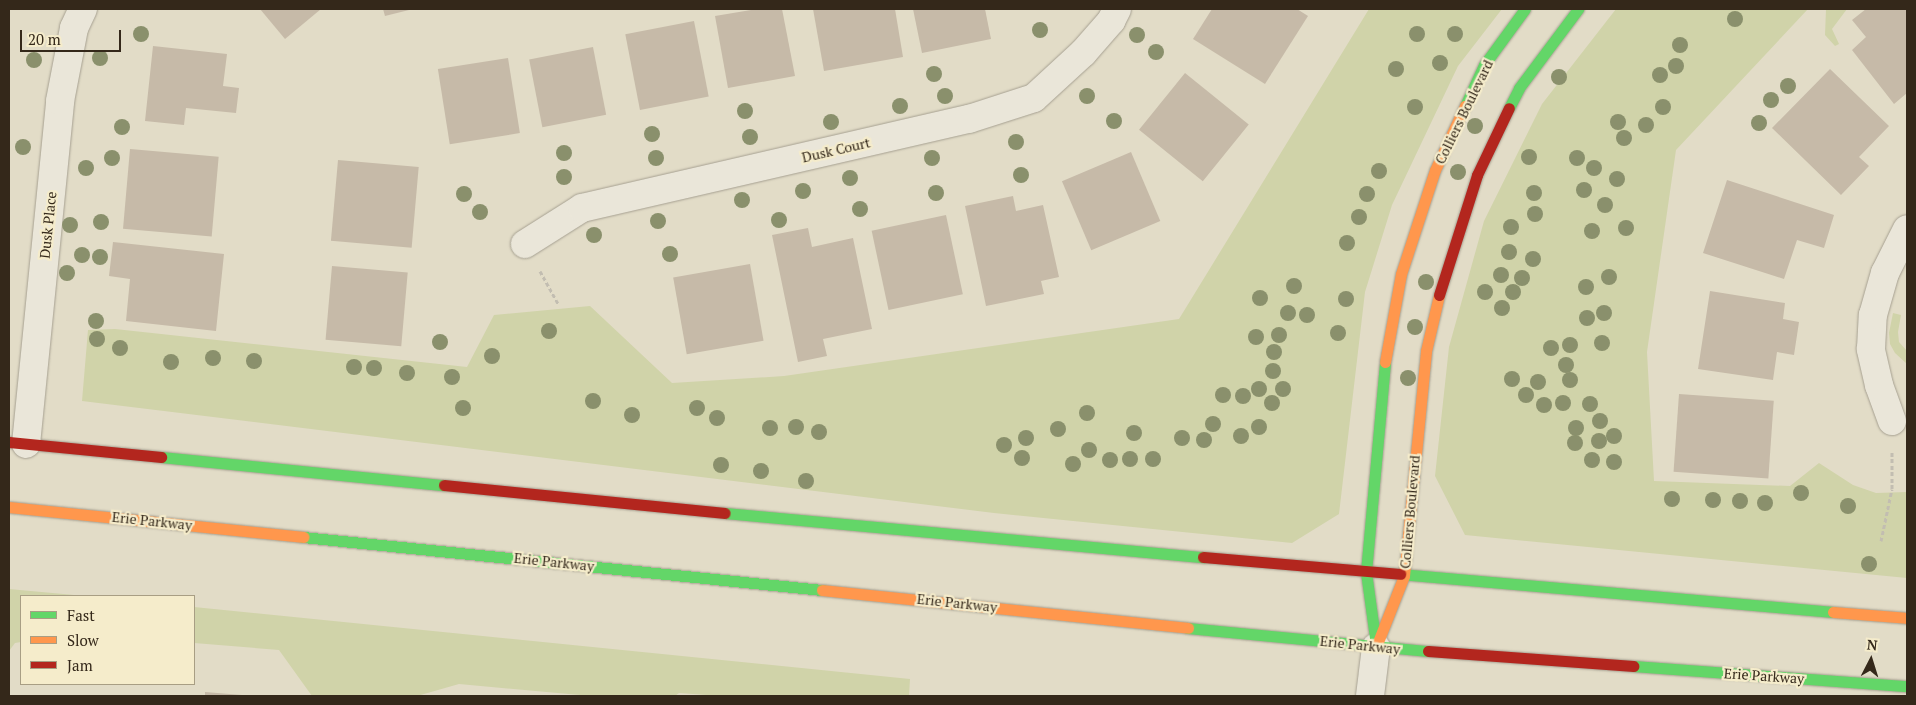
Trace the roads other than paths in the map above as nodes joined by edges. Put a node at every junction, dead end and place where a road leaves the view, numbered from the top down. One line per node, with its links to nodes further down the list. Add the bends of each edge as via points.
1 (83, 9): 8 (street, Dusk Place, via 74,28 60,101)
2 (1117, 9): 6 (street, Dusk Court, via 1083,53 1034,98 969,119 582,208)
3 (1525, 9): 10 (main road, Colliers Boulevard, via 1484,65 1435,170 1401,274 1384,367)
4 (1578, 9): 11 (main road, Colliers Boulevard, via 1519,88 1477,175 1446,265 1426,351)
5 (1907, 229): 7 (street, via 1884,273 1873,315 1871,349)
6 (525, 244)
7 (1892, 422)
8 (18, 443): 10 (main road, via 976,538)
9 (9, 507): 13 (main road, Erie Parkway)
10 (1366, 572): 11 (main road); 13 (main road, Colliers Boulevard)
11 (1404, 576): 12 (main road); 13 (main road, Colliers Boulevard)
12 (1907, 618)
13 (1376, 647): 14 (main road, Erie Parkway); 15 (street)
14 (1907, 686)
15 (1370, 696)

